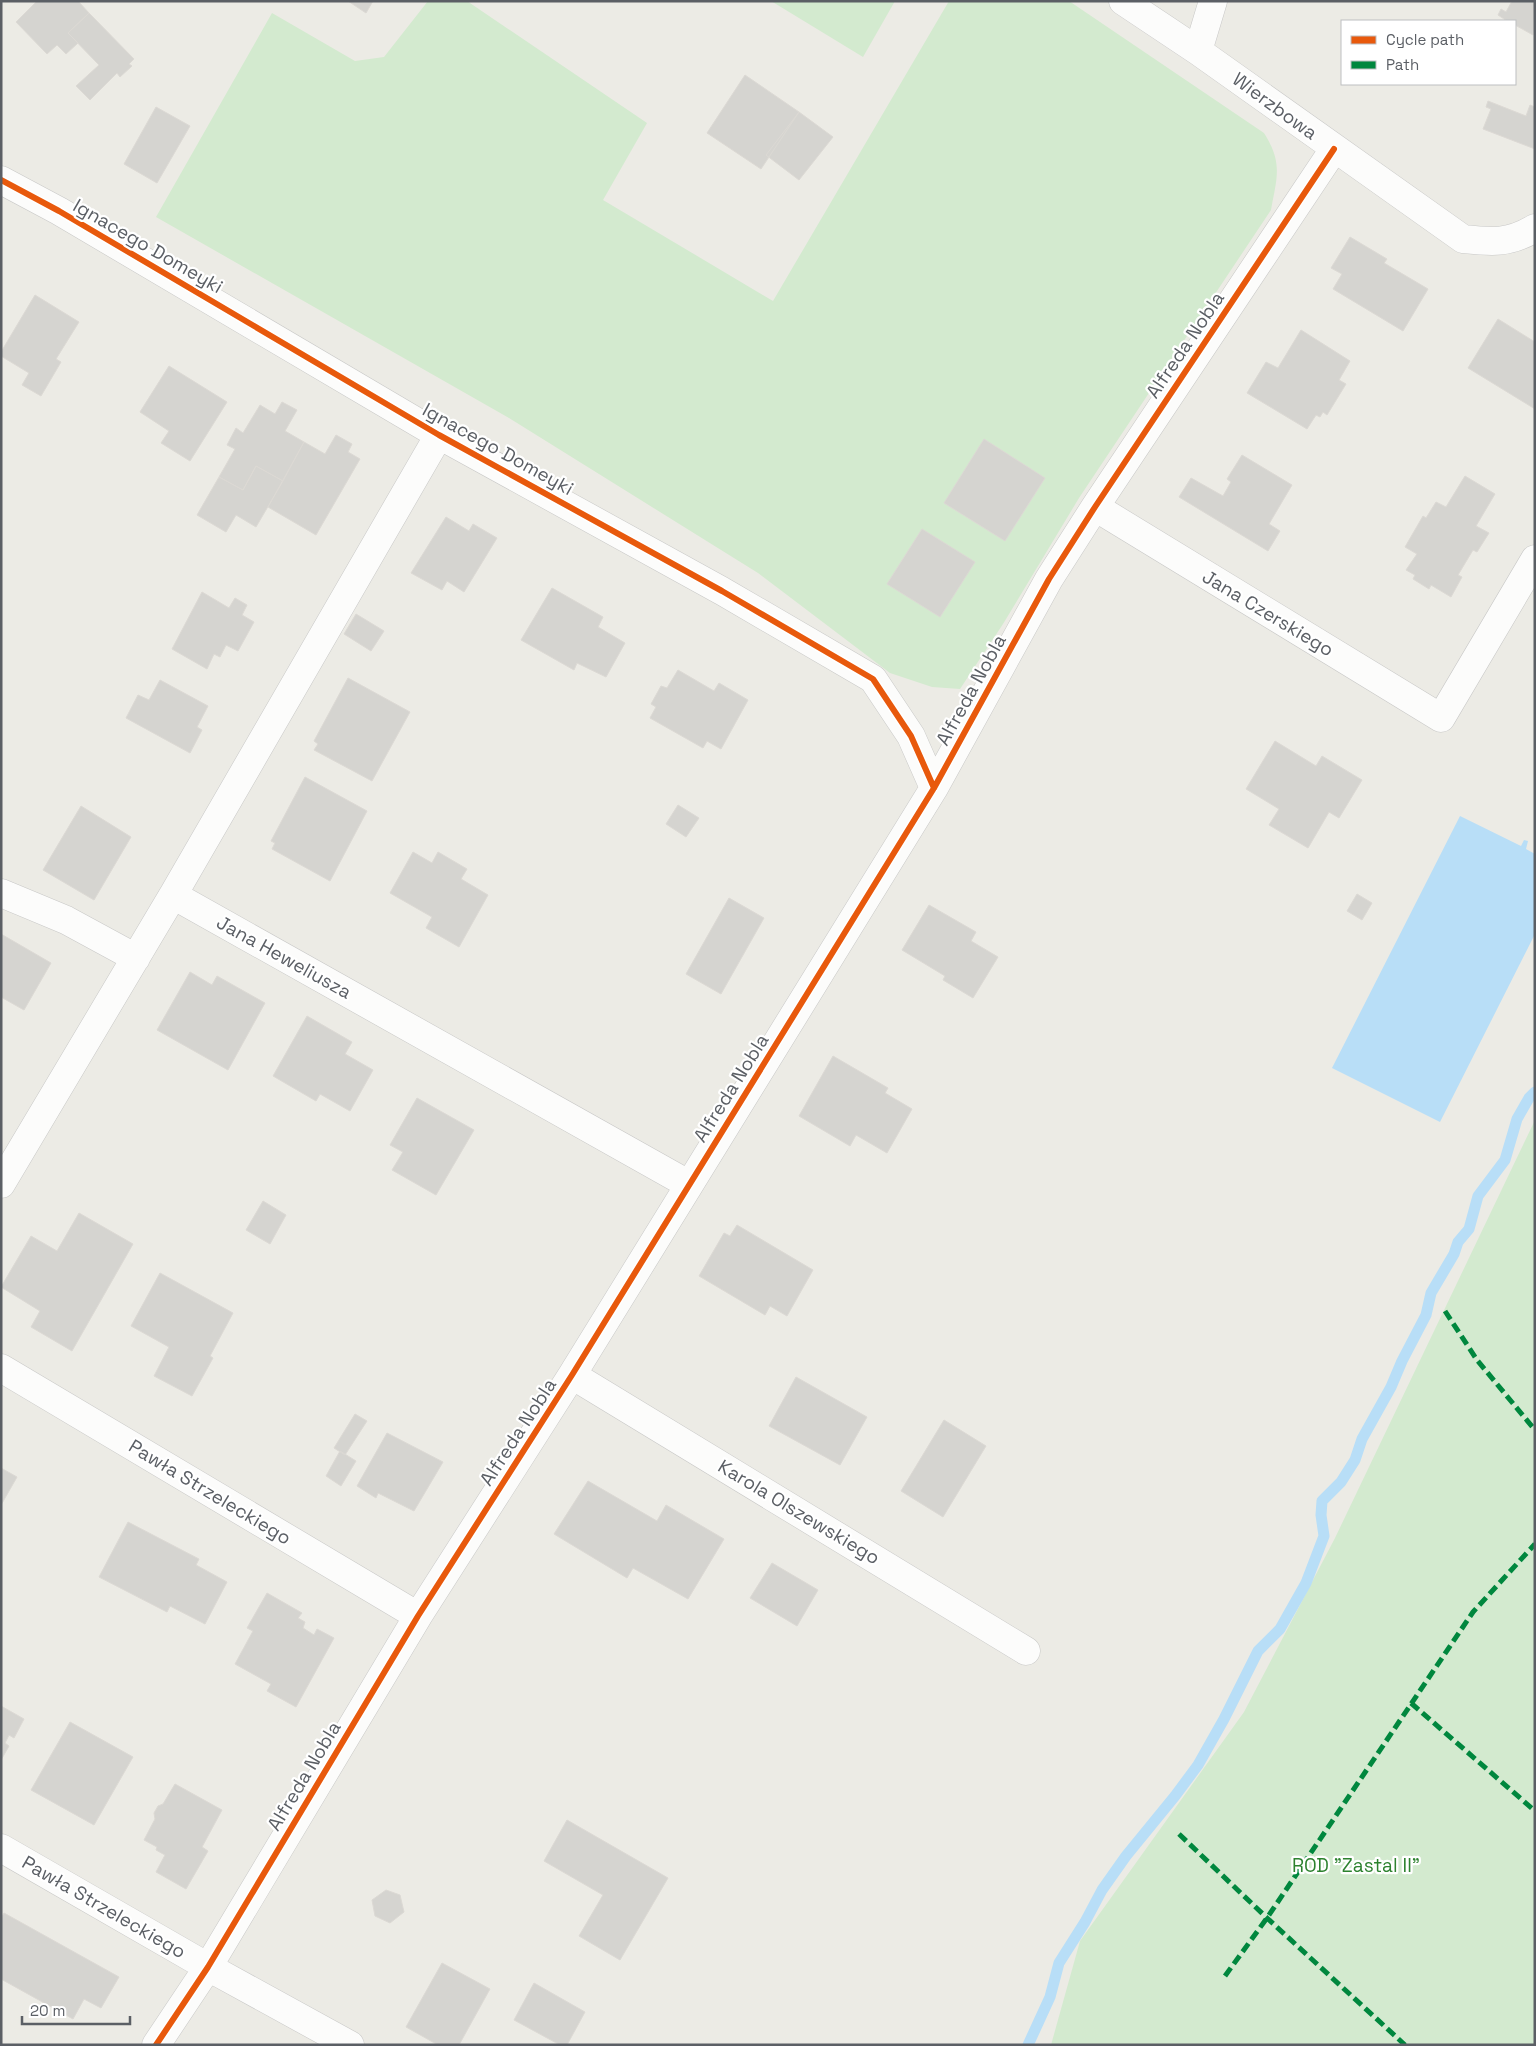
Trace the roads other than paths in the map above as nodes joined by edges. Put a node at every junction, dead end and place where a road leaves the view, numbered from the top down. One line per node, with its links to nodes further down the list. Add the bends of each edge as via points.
1 (1123, 1): 3 (street, Wierzbowa)
2 (1214, 1): 3 (street)
3 (1198, 51): 4 (street, Wierzbowa)
4 (1334, 149): 6 (street, Wierzbowa, via 1463,239 1495,243); 8 (street, Alfreda Nobla)
5 (1, 180): 7 (street, Ignacego Domeyki)
6 (1535, 228)
7 (439, 435): 10 (street, Ignacego Domeyki, via 873,678 911,736); 12 (street)
8 (1095, 507): 9 (street, Jana Czerskiego, via 1441,718); 10 (street, Alfreda Nobla, via 1049,579)
9 (1535, 559)
10 (934, 788): 15 (street, Alfreda Nobla)
11 (1, 893): 13 (street, via 66,920)
12 (173, 895): 13 (street); 15 (street, Jana Heweliusza)
13 (136, 958): 14 (street)
14 (1, 1184)
15 (688, 1184): 17 (street, Alfreda Nobla)
16 (1, 1368): 18 (street, Pawła Strzeleckiego)
17 (572, 1375): 18 (street, Alfreda Nobla); 19 (street, Karola Olszewskiego)
18 (418, 1616): 21 (street, Alfreda Nobla)
19 (1026, 1651)
20 (1, 1848): 21 (street, Pawła Strzeleckiego)
21 (208, 1966): 22 (street, Alfreda Nobla); 23 (street, Pawła Strzeleckiego)
22 (156, 2045)
23 (350, 2045)

